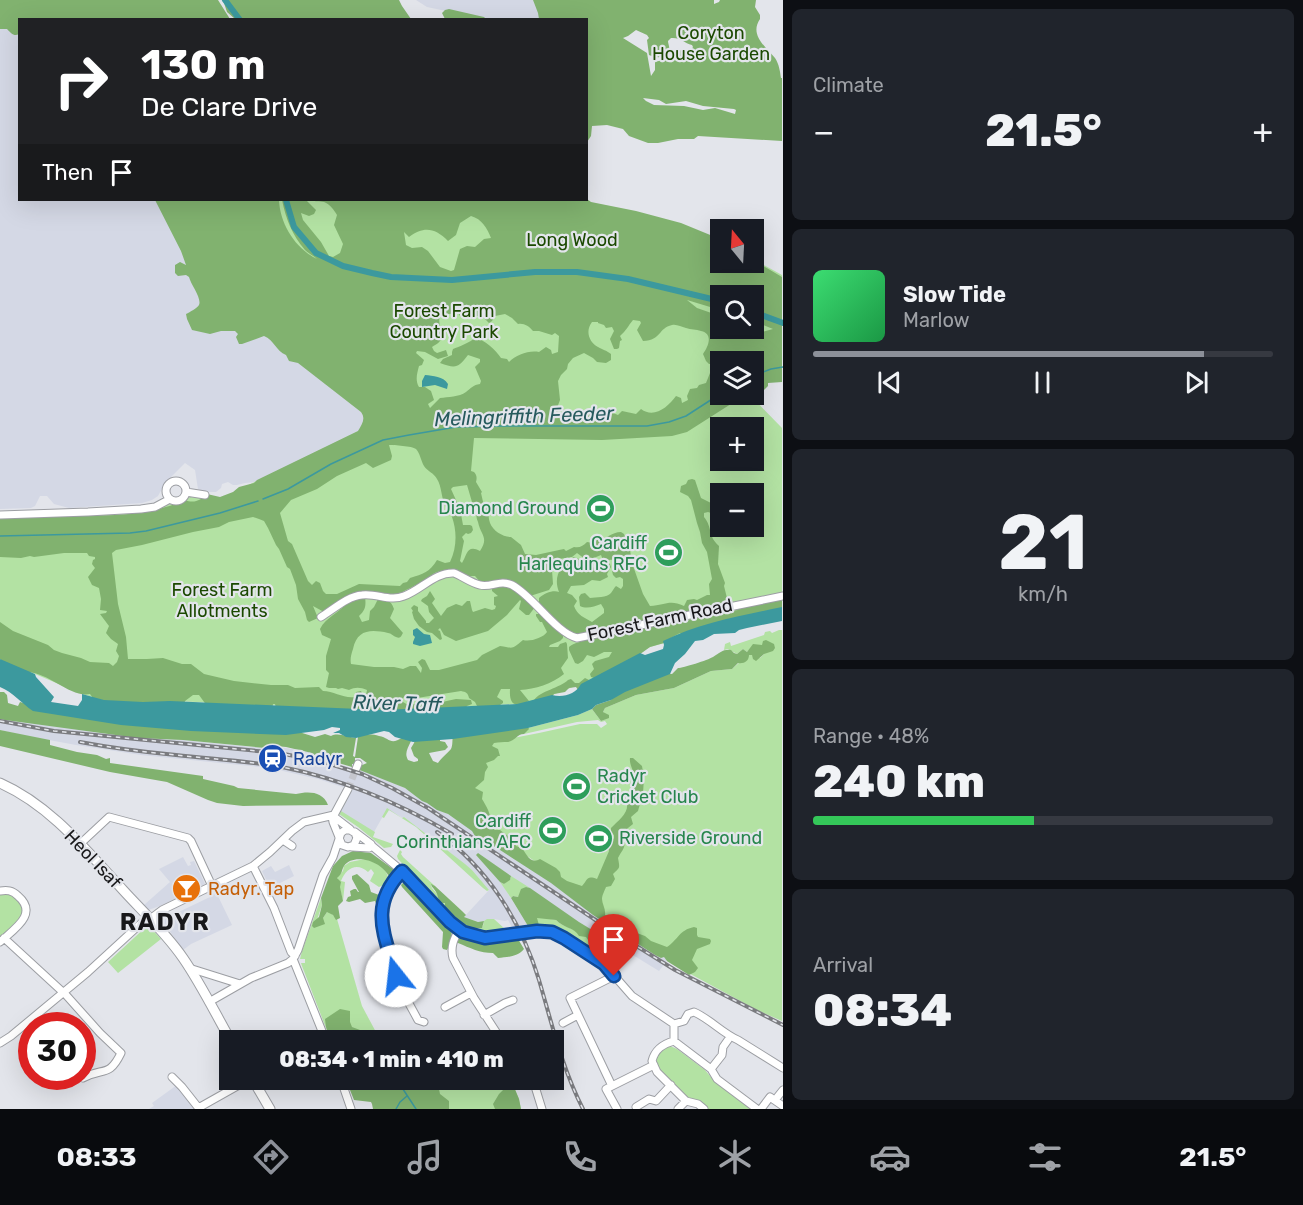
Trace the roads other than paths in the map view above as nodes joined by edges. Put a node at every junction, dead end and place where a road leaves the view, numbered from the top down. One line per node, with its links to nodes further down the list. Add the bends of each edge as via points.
1 (186, 492): 2 (street); 3 (street, via 179,501); 3 (street, via 183,483 173,482 166,489)
2 (205, 495)
3 (170, 499): 4 (street, via 141,509)
4 (0, 515)
5 (783, 596): 6 (street, Forest Farm Road, via 577,638 566,633 513,585 480,585 450,572 404,597 363,594)
6 (321, 617)
7 (0, 783): 13 (main road, Heol Isaf, via 44,809)
8 (348, 789): 9 (street)
9 (332, 817): 10 (street); 11 (street); 12 (street, via 304,822)
10 (352, 830): 11 (street, via 343,832); 15 (street); 16 (street, via 357,838)
11 (339, 838): 16 (street, via 342,845); 17 (street)
12 (283, 840): 14 (street); 18 (street)
13 (80, 844): 20 (street, via 109,818 188,838); 22 (main road, Heol Isaf)
14 (292, 846)
15 (372, 846): 16 (street); 19 (street)
16 (351, 847): 17 (street)
17 (333, 857): 25 (street)
18 (254, 866): 20 (street); 25 (street)
19 (402, 871): 23 (street); 37 (street, via 386,893 382,923 400,987 418,1020)
20 (212, 886): 22 (street)
21 (0, 891): 24 (street, via 9,890 17,895 26,910 23,921)
22 (149, 918): 26 (main road, Heol Isaf); 29 (street)
23 (459, 929): 27 (street, bridge, via 477,936 496,937 548,932 604,964); 30 (street, via 452,954)
24 (2, 940): 29 (street)
25 (294, 958): 28 (street); 42 (street)
26 (189, 968): 28 (street); 32 (main road, Heol Isaf)
27 (614, 976): 36 (street, via 570,998); 39 (street, via 632,996)
28 (240, 984): 32 (street)
29 (63, 992): 34 (street); 46 (street)
30 (471, 993): 33 (street); 35 (street)
31 (513, 1000): 35 (street)
32 (209, 1002): 41 (main road, Heol Isaf)
33 (445, 1007)
34 (81, 1012)
35 (484, 1015): 43 (street)
36 (578, 1016): 38 (street); 53 (street)
37 (424, 1022)
38 (563, 1023)
39 (674, 1024): 44 (street, via 693,1012); 45 (street)
40 (96, 1029): 50 (street, via 120,1053 114,1066)
41 (225, 1030)
42 (322, 1030)
43 (494, 1030)
44 (730, 1037): 48 (street); 49 (street)
45 (674, 1041): 47 (street, via 657,1050); 49 (street)
46 (0, 1043)
47 (654, 1065): 52 (street); 53 (street)
48 (783, 1068)
49 (711, 1070): 69 (street, via 717,1079)
50 (96, 1074)
51 (172, 1077): 54 (street, via 200,1107)
52 (671, 1085): 60 (street); 62 (street, via 656,1101 649,1099)
53 (612, 1086): 66 (street, via 606,1089)
54 (230, 1090)
55 (259, 1090): 63 (main road)
56 (344, 1090): 64 (street)
57 (536, 1090): 65 (street)
58 (783, 1090): 59 (street)
59 (775, 1100): 61 (street); 69 (street, via 770,1097)
60 (686, 1101): 67 (street); 68 (street)
61 (783, 1106)
62 (636, 1107)
63 (270, 1109)
64 (351, 1109)
65 (542, 1109)
66 (617, 1109)
67 (678, 1109)
68 (704, 1109)
69 (759, 1109)

